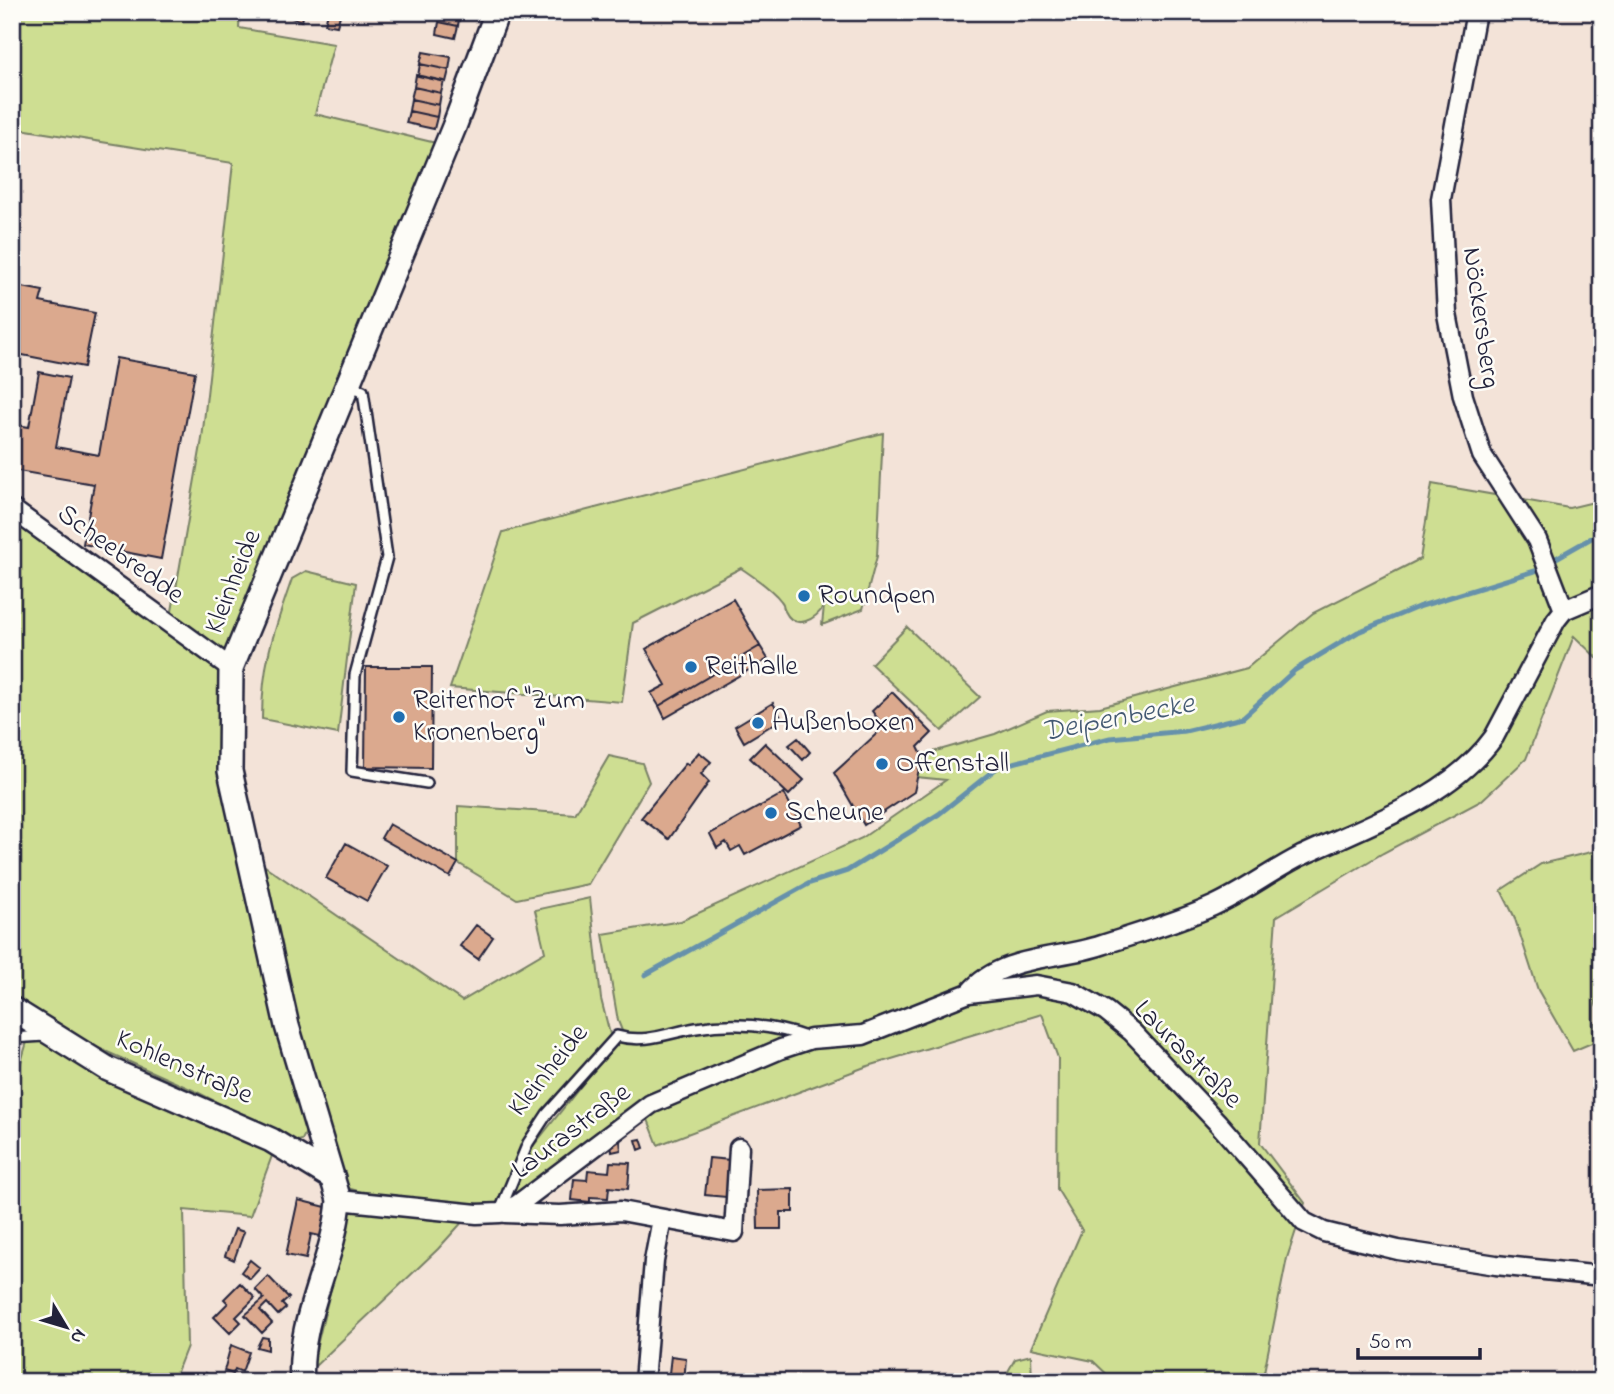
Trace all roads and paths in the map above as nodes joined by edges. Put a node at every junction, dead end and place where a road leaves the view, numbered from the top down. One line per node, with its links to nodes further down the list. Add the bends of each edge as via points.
1 (497, 12): 3 (street, Kleinheide)
2 (1476, 12): 6 (street, Nöckersberg, via 1441,200 1447,314 1463,396 1482,455 1537,540)
3 (346, 384): 7 (street, Kleinheide); 8 (lane, via 363,391 387,556 355,675 352,771)
4 (12, 509): 7 (street, Scheebredde)
5 (1602, 594): 6 (street)
6 (1564, 610): 9 (street, via 1494,737 1460,775 1216,905 1098,947 997,970)
7 (230, 668): 15 (street, Kleinheide, via 230,771 287,1026)
8 (427, 783)
9 (970, 993): 13 (street, Laurastraße, via 863,1035); 18 (street, Laurastraße, via 1036,985 1073,992 1106,1011 1212,1116 1304,1222 1324,1232 1398,1250)
10 (12, 1009): 11 (street, Kohlenstraße)
11 (53, 1035): 12 (lane); 15 (street, Kohlenstraße, via 128,1079 271,1140)
12 (12, 1038)
13 (811, 1040): 16 (street, Laurastraße, via 651,1104 548,1184); 16 (lane, Kleinheide, via 779,1027 749,1025 708,1026 643,1040 617,1036 568,1087 541,1124 514,1173)
14 (739, 1148): 17 (street, Laurastraße, via 734,1232)
15 (336, 1189): 16 (street, Laurastraße, via 477,1214); 19 (street, via 336,1226 305,1337)
16 (500, 1213): 17 (street, Laurastraße, via 621,1211)
17 (662, 1219): 20 (street, via 654,1261)
18 (1602, 1276)
19 (302, 1382)
20 (645, 1382)

